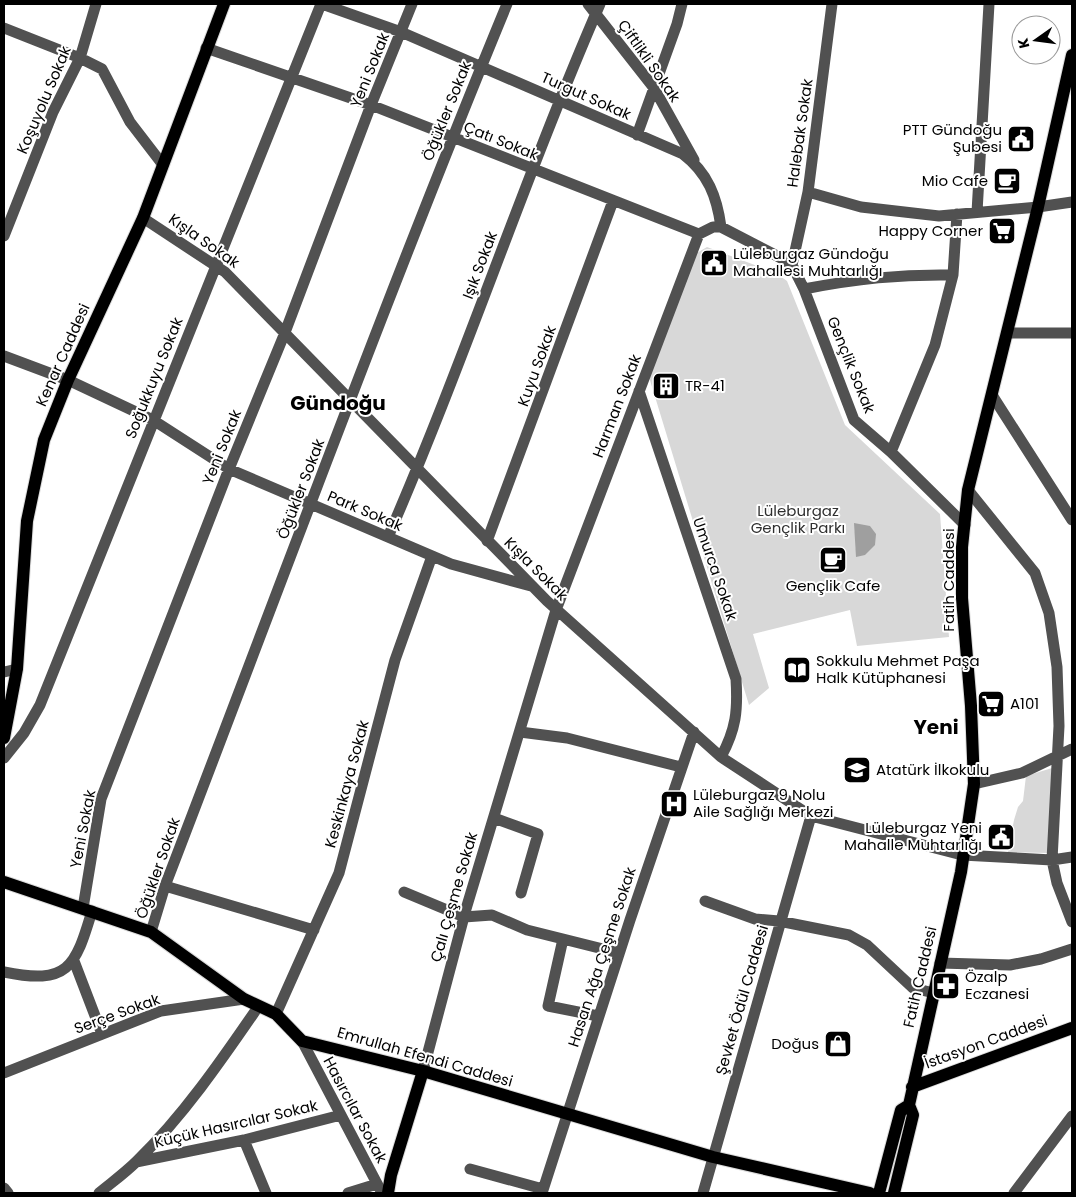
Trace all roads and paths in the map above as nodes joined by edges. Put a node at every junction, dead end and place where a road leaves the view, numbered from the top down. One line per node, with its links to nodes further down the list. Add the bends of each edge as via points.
1 (96, 4): 14 (street, Koşuyolu Sokak)
2 (224, 4): 12 (main road, Kenar Caddesi)
3 (321, 4): 11 (street, Turgut Sokak); 16 (street, Soğukkuyu Sokak)
4 (412, 4): 11 (street, Yeni Sokak)
5 (507, 4): 15 (street, Öğükler Sokak)
6 (682, 4): 17 (street)
7 (832, 4): 25 (street, Halebak Sokak)
8 (989, 4): 29 (street)
9 (595, 7): 17 (street, Çiftlikli Sokak); 18 (street, Işık Sokak)
10 (4, 28): 14 (street)
11 (401, 32): 15 (street, Turgut Sokak); 19 (street, Yeni Sokak)
12 (206, 48): 16 (street, Çatı Sokak); 23 (main road, Kenar Caddesi)
13 (1072, 56): 28 (main road, Fatih Caddesi)
14 (80, 58): 23 (street, via 102,69 130,122); 34 (street, Koşuyolu Sokak, via 54,112)
15 (481, 67): 18 (street, Turgut Sokak); 21 (street, Öğükler Sokak)
16 (290, 76): 19 (street, Çatı Sokak); 35 (street, Soğukkuyu Sokak)
17 (654, 88): 20 (street); 22 (street, Çiftlikli Sokak)
18 (561, 100): 20 (street, Turgut Sokak); 24 (street, Işık Sokak)
19 (371, 105): 21 (street, Çatı Sokak); 41 (street, Yeni Sokak)
20 (637, 135): 22 (street, Turgut Sokak, via 683,154)
21 (452, 138): 24 (street, Çatı Sokak); 46 (street, Öğükler Sokak)
22 (696, 164): 32 (street, Turgut Sokak, via 718,203)
23 (163, 166): 31 (main road, Kenar Caddesi)
24 (533, 170): 26 (street, Çatı Sokak); 50 (street, Işık Sokak)
25 (808, 192): 30 (street, via 861,207 938,216); 36 (street, Halebak Sokak)
26 (613, 201): 33 (street, Çatı Sokak); 56 (street, Kuyu Sokak)
27 (1072, 202): 28 (street)
28 (1038, 208): 29 (street); 39 (main road, Fatih Caddesi)
29 (976, 212): 30 (street)
30 (957, 214): 37 (street)
31 (143, 218): 35 (street, Kışla Sokak); 43 (main road, Kenar Caddesi)
32 (721, 227): 33 (street); 36 (street)
33 (699, 234): 44 (street, Harman Sokak)
34 (4, 236)
35 (215, 265): 41 (street, Kışla Sokak, via 240,286); 47 (street, Soğukkuyu Sokak)
36 (792, 265): 38 (street, Gençlik Sokak)
37 (953, 275): 38 (street, via 905,274); 48 (street, via 935,346)
38 (804, 289): 48 (street, Gençlik Sokak, via 854,420)
39 (1007, 333): 40 (street); 45 (main road, Fatih Caddesi)
40 (1072, 333)
41 (284, 335): 46 (street, Kışla Sokak); 49 (street, Yeni Sokak)
42 (4, 356): 43 (street, Park Sokak)
43 (68, 380): 47 (street, Park Sokak); 60 (main road, Kenar Caddesi, via 44,440 27,521)
44 (639, 391): 59 (street, Harman Sokak); 67 (street, Umurca Sokak, via 736,680 738,706 732,735)
45 (992, 396): 51 (main road, Fatih Caddesi); 53 (street)
46 (350, 402): 50 (street, Kışla Sokak); 52 (street, Öğükler Sokak)
47 (153, 420): 49 (street, Park Sokak); 68 (street, Soğukkuyu Sokak, via 40,705)
48 (891, 452): 54 (street, Gençlik Sokak)
49 (229, 469): 52 (street, Park Sokak); 81 (street, Yeni Sokak, via 102,799)
50 (417, 470): 55 (street, Işık Sokak); 56 (street, Kışla Sokak)
51 (968, 490): 54 (main road, Fatih Caddesi); 66 (street, via 1035,573 1049,613 1057,667)
52 (311, 504): 55 (street, Park Sokak); 77 (street, Öğükler Sokak)
53 (1072, 520)
54 (965, 525): 70 (main road, Fatih Caddesi, via 962,598)
55 (388, 537): 57 (street, Park Sokak)
56 (488, 541): 58 (street, Kışla Sokak)
57 (432, 556): 58 (street, Park Sokak); 85 (street, Keskinkaya Sokak, via 395,660 339,873)
58 (532, 586): 59 (street, Kışla Sokak)
59 (556, 610): 62 (street, Çalı Çeşme Sokak); 63 (street, Kışla Sokak)
60 (17, 670): 61 (street); 64 (main road, Kenar Caddesi)
61 (4, 672)
62 (520, 732): 69 (street, via 567,738); 72 (street, Çalı Çeşme Sokak)
63 (694, 732): 67 (street, Kışla Sokak); 69 (street, Hasan Ağa Çeşme Sokak)
64 (4, 738)
65 (1072, 749): 66 (street)
66 (1057, 756): 70 (street, via 1022,773); 75 (street)
67 (721, 757): 71 (street, Kışla Sokak)
68 (4, 758)
69 (680, 767): 89 (street, Hasan Ağa Çeşme Sokak)
70 (974, 784): 73 (main road, Fatih Caddesi)
71 (811, 816): 73 (street, Kışla Sokak); 83 (street, Şevket Ödül Caddesi)
72 (494, 818): 79 (street, via 538,834); 82 (street, Çalı Çeşme Sokak)
73 (962, 855): 75 (street, Kışla Sokak); 91 (main road, Fatih Caddesi)
74 (1072, 857): 75 (street, Kışla Sokak)
75 (1052, 860): 84 (street, via 1057,884)
76 (4, 882): 81 (main road)
77 (165, 886): 85 (street); 86 (street, Öğükler Sokak)
78 (404, 892): 82 (street)
79 (521, 893)
80 (705, 901): 83 (street, via 755,919)
81 (88, 909): 86 (main road); 90 (street, Yeni Sokak)
82 (464, 917): 87 (street, via 492,915 527,930); 101 (street, Çalı Çeşme Sokak)
83 (779, 921): 93 (street, via 858,939 913,988); 109 (street, Şevket Ödül Caddesi)
84 (1072, 922)
85 (314, 930): 96 (street, Keskinkaya Sokak)
86 (151, 932): 94 (main road)
87 (563, 939): 89 (street); 97 (street, via 548,1006)
88 (1072, 949): 91 (street, via 1010,965)
89 (619, 953): 97 (street, Hasan Ağa Çeşme Sokak)
90 (74, 961): 92 (street, via 50,976); 99 (street)
91 (940, 963): 93 (main road, Fatih Caddesi)
92 (4, 972)
93 (934, 993): 103 (main road, Fatih Caddesi)
94 (244, 999): 95 (main road); 99 (street, Serçe Sokak, via 161,1011)
95 (258, 1007): 96 (main road); 110 (street, via 208,1078)
96 (276, 1014): 100 (main road)
97 (598, 1016): 106 (street, Hasan Ağa Çeşme Sokak)
98 (1072, 1028): 103 (main road, İstasyon Caddesi)
99 (102, 1034): 102 (street, Serçe Sokak)
100 (302, 1041): 101 (main road, Emrullah Efendi Caddesi); 105 (street, Hasırcılar Sokak)
101 (423, 1071): 106 (main road, Emrullah Efendi Caddesi); 119 (main road, Çalı Çeşme Sokak)
102 (4, 1073)
103 (912, 1087): 104 (main road, Fatih Caddesi)
104 (909, 1105): 122 (main road, Fatih Caddesi, via 901,1110); 123 (main road, via 914,1114)
105 (341, 1115): 108 (street, Küçük Hasırcılar Sokak); 113 (street, Hasırcılar Sokak)
106 (567, 1116): 109 (main road, Emrullah Efendi Caddesi); 114 (street, Hasan Ağa Çeşme Sokak)
107 (1072, 1116): 125 (street)
108 (244, 1140): 110 (street, Küçük Hasırcılar Sokak); 117 (street)
109 (713, 1157): 120 (street, Şevket Ödül Caddesi); 121 (main road, Emrullah Efendi Caddesi)
110 (136, 1162): 116 (street)
111 (470, 1169): 114 (street)
112 (4, 1188): 115 (street)
113 (380, 1188): 118 (street)
114 (543, 1191)
115 (8, 1193)
116 (98, 1193)
117 (266, 1193)
118 (348, 1193)
119 (388, 1193)
120 (703, 1193)
121 (870, 1193)
122 (879, 1193)
123 (896, 1193): 124 (street)
124 (904, 1193)
125 (1014, 1193)

